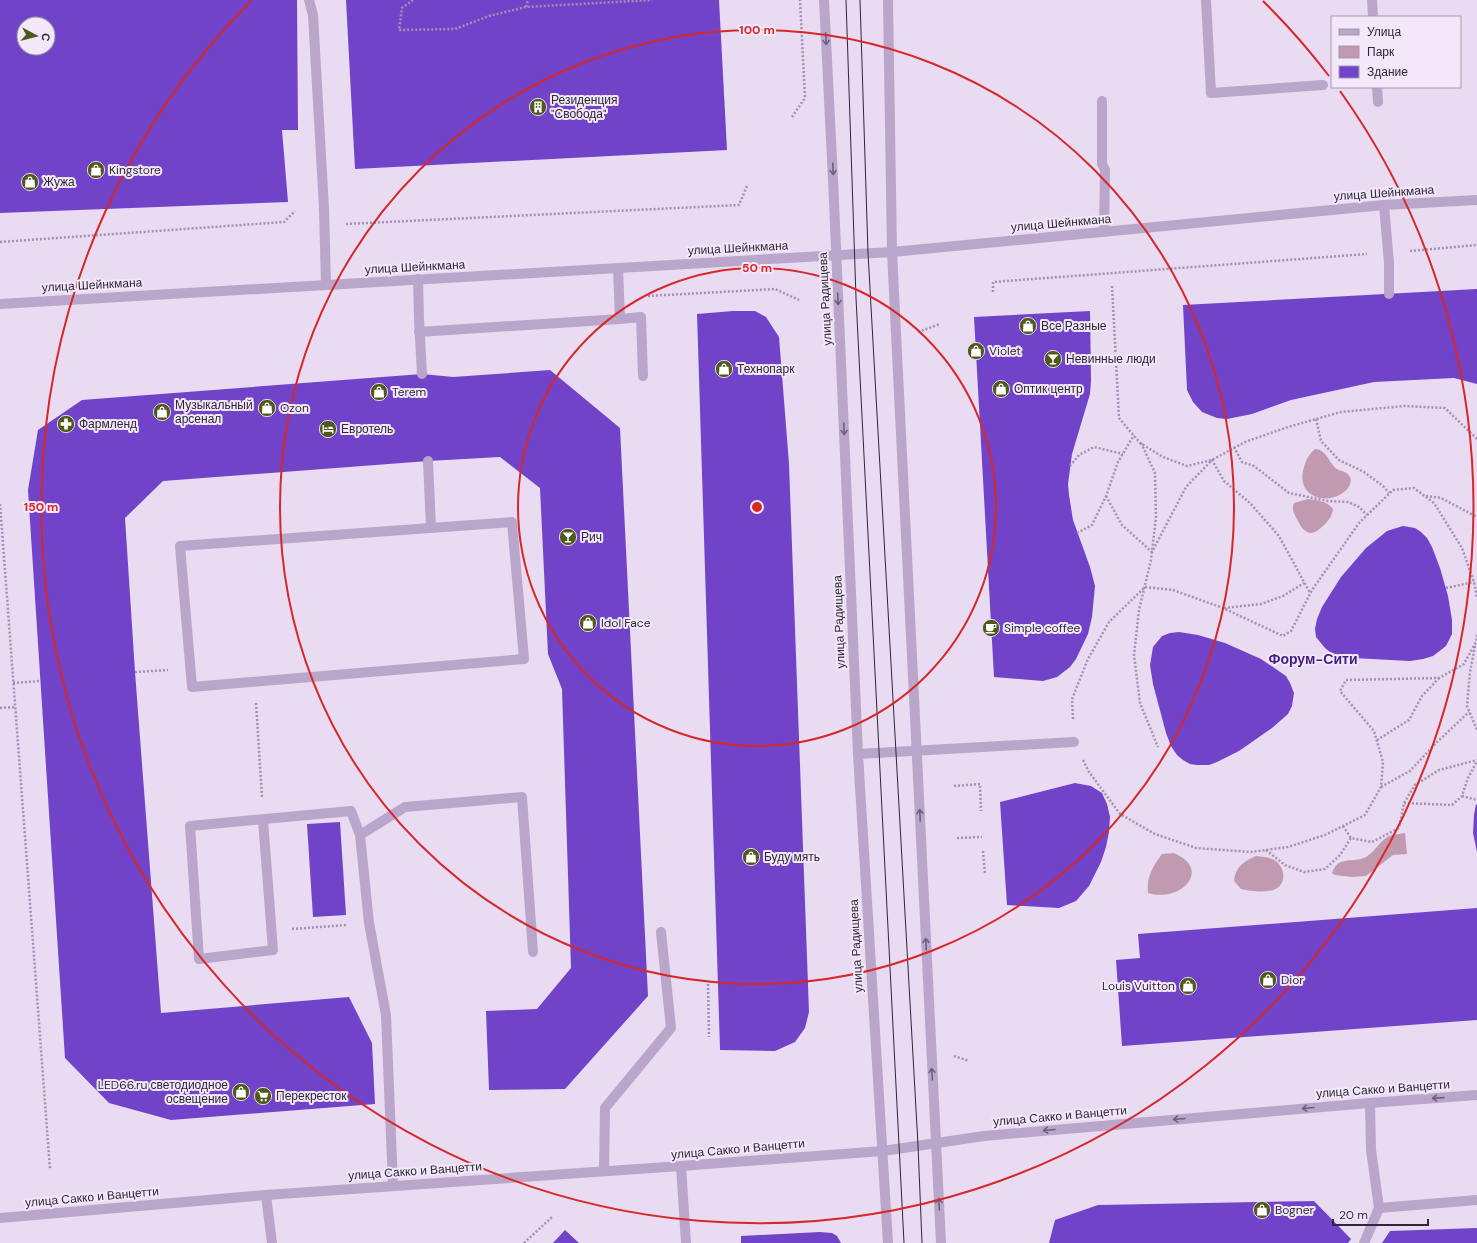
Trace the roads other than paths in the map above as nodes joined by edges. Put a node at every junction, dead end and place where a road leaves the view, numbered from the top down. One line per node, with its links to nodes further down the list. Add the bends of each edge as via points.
1 (309, 0): 18 (street, via 313,15)
2 (824, 0): 15 (street, улица Радищева, one-way to 15)
3 (888, 0): 14 (street)
4 (1206, 0): 7 (street, via 1211,93)
5 (1372, 0): 6 (street)
6 (1373, 16)
7 (1322, 85)
8 (1378, 88): 10 (street)
9 (1102, 101): 13 (street)
10 (1378, 102)
11 (1477, 200): 12 (street, улица Шейнкмана)
12 (1384, 205): 13 (street, улица Шейнкмана); 19 (street)
13 (1104, 232): 14 (street, улица Шейнкмана)
14 (892, 252): 15 (street, улица Шейнкмана); 28 (street)
15 (836, 255): 16 (street, улица Шейнкмана); 29 (street, улица Радищева, one-way to 29)
16 (618, 268): 17 (street, улица Шейнкмана); 21 (street)
17 (418, 279): 18 (street, улица Шейнкмана); 22 (street)
18 (326, 285): 20 (street, улица Шейнкмана)
19 (1389, 294)
20 (0, 304)
21 (620, 319): 22 (street); 24 (street, via 641,317)
22 (419, 332): 23 (street)
23 (422, 374)
24 (643, 376)
25 (428, 461): 26 (street)
26 (431, 528): 26 (street, via 512,522 524,659 192,687 180,546)
27 (1074, 742): 28 (street)
28 (917, 751): 29 (street); 36 (street, one-way to 28)
29 (858, 754): 37 (street, улица Радищева)
30 (263, 820): 30 (street, via 190,826 199,960 273,950); 31 (street, via 351,811)
31 (360, 835): 33 (street, via 405,807 522,797); 40 (street, via 369,924 386,1015)
32 (660, 932): 39 (street, via 671,1028 605,1108)
33 (533, 952)
34 (1477, 1095): 35 (street, улица Сакко и Ванцетти, one-way to 35)
35 (1370, 1103): 36 (street, улица Сакко и Ванцетти, one-way to 36, via 984,1136); 43 (street, via 1371,1150)
36 (937, 1143): 37 (street, улица Сакко и Ванцетти); 48 (street, one-way to 36)
37 (883, 1151): 38 (street, улица Сакко и Ванцетти); 47 (street, улица Радищева)
38 (681, 1166): 39 (street, улица Сакко и Ванцетти); 46 (street)
39 (604, 1171): 40 (street, улица Сакко и Ванцетти)
40 (393, 1185): 41 (street, улица Сакко и Ванцетти)
41 (266, 1195): 44 (street, улица Сакко и Ванцетти); 45 (street)
42 (1477, 1200): 43 (street)
43 (1379, 1208): 49 (street)
44 (0, 1218)
45 (272, 1243)
46 (686, 1243)
47 (888, 1243)
48 (941, 1243)
49 (1364, 1243)

